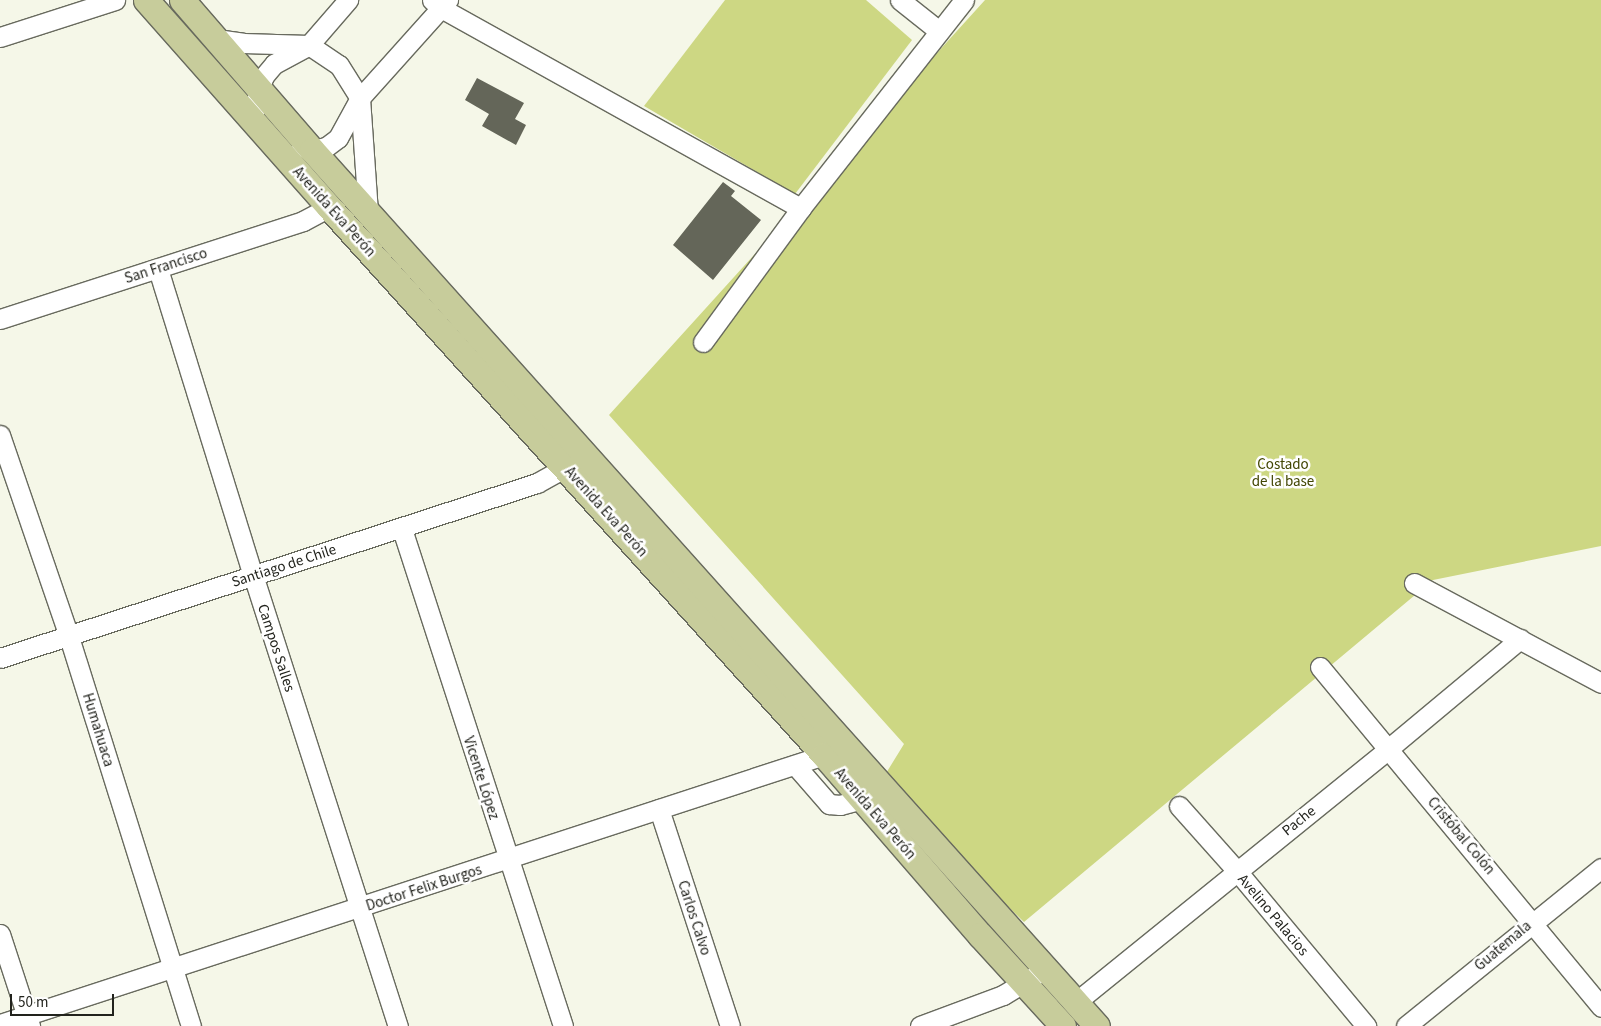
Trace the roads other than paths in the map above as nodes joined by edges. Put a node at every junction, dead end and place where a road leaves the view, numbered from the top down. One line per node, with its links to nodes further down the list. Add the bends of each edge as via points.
1 (114, 0): 9 (street)
2 (146, 0): 14 (main road, Avenida Eva Perón)
3 (182, 0): 10 (main road, Avenida Eva Perón)
4 (348, 0): 11 (street)
5 (900, 0): 8 (street)
6 (964, 0): 8 (street)
7 (440, 3): 13 (street); 18 (street)
8 (939, 31): 18 (street)
9 (0, 37)
10 (216, 39): 11 (street); 12 (main road, Avenida Eva Perón)
11 (309, 45): 12 (street, via 274,64); 13 (street, via 339,65)
12 (259, 88): 14 (street); 16 (main road, Avenida Eva Perón)
13 (360, 98): 16 (street, via 338,138 326,147); 19 (street)
14 (252, 121): 15 (main road, Avenida Eva Perón)
15 (268, 139): 16 (street); 17 (main road, Avenida Eva Perón)
16 (312, 150): 19 (main road, Avenida Eva Perón)
17 (329, 207): 20 (street, San Francisco, via 303,221); 24 (main road, Avenida Eva Perón)
18 (801, 208): 22 (street)
19 (368, 214): 33 (main road, Avenida Eva Perón)
20 (158, 269): 21 (street, San Francisco); 26 (street, Campos Salles)
21 (0, 319)
22 (702, 342)
23 (0, 435): 28 (street, Humahuaca)
24 (566, 467): 25 (street, Santiago de Chile, via 538,483); 33 (main road, Avenida Eva Perón)
25 (402, 529): 26 (street, Santiago de Chile); 39 (street, Vicente López)
26 (253, 575): 28 (street, Santiago de Chile); 42 (street, Campos Salles)
27 (1414, 584): 29 (street)
28 (68, 637): 30 (street, Santiago de Chile); 45 (street, Humahuaca)
29 (1520, 638): 32 (street); 34 (street, Pache)
30 (0, 658)
31 (1320, 667): 34 (street, Cristóbal Colón)
32 (1601, 683)
33 (833, 748): 35 (street, Doctor Felix Burgos); 36 (main road, Avenida Eva Perón); 46 (main road, Avenida Eva Perón)
34 (1388, 749): 41 (street, Pache); 43 (street, Cristóbal Colón)
35 (795, 765): 36 (street, via 829,804 840,805); 38 (street, Doctor Felix Burgos)
36 (862, 799): 47 (main road, Avenida Eva Perón)
37 (1178, 806): 41 (street, Avelino Palacios)
38 (659, 809): 39 (street, Doctor Felix Burgos); 56 (street, Carlos Calvo)
39 (508, 860): 42 (street, Doctor Felix Burgos); 55 (street, Vicente López)
40 (1601, 868): 43 (street, Guatemala)
41 (1237, 871): 48 (street, Pache); 60 (street, Avelino Palacios)
42 (360, 908): 45 (street, Doctor Felix Burgos); 54 (street, Campos Salles)
43 (1532, 921): 49 (street, Cristóbal Colón); 61 (street, Guatemala)
44 (0, 934): 50 (street)
45 (172, 968): 50 (street, Doctor Felix Burgos); 53 (street, Humahuaca)
46 (1047, 968): 47 (street); 48 (main road, Avenida Eva Perón)
47 (1023, 984): 51 (street); 58 (main road, Avenida Eva Perón)
48 (1076, 1002): 59 (main road, Avenida Eva Perón)
49 (1601, 1007)
50 (29, 1021): 52 (street, Doctor Felix Burgos)
51 (939, 1023): 57 (street)
52 (0, 1024)
53 (191, 1026)
54 (398, 1026)
55 (563, 1026)
56 (730, 1026)
57 (920, 1026)
58 (1063, 1026)
59 (1098, 1026)
60 (1366, 1026)
61 (1406, 1026)

